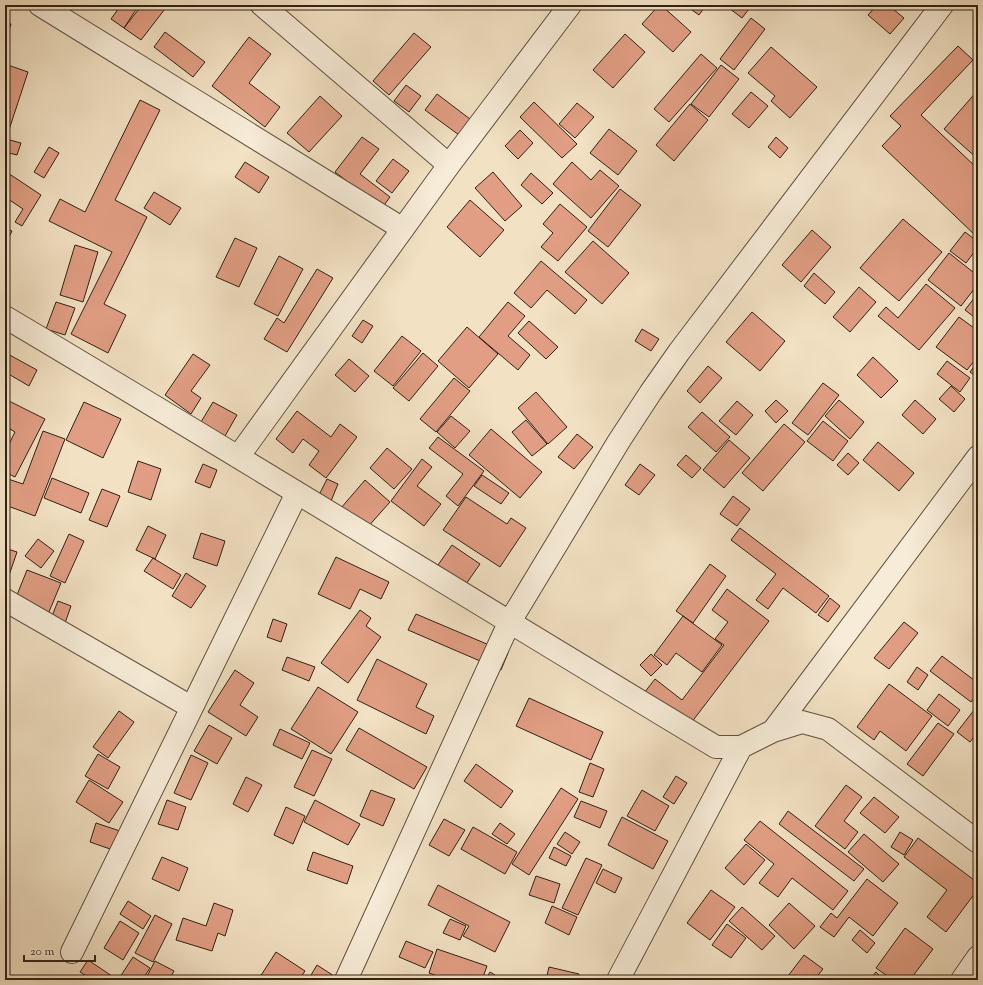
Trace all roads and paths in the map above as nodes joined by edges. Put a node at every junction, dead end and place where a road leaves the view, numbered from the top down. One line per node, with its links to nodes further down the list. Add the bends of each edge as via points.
1 (40, 5): 6 (street)
2 (262, 5): 5 (street)
3 (570, 5): 5 (street)
4 (942, 5): 12 (street, via 651,392)
5 (449, 165): 6 (street)
6 (403, 229): 8 (street)
7 (5, 317): 8 (street)
8 (238, 456): 10 (street)
9 (978, 457): 14 (street)
10 (297, 493): 12 (street); 13 (street)
11 (5, 600): 13 (street)
12 (509, 623): 15 (street, via 716,747); 19 (street)
13 (191, 707): 17 (street)
14 (773, 731): 15 (street); 16 (street, via 802,722 828,729)
15 (741, 747): 20 (street)
16 (978, 842)
17 (72, 952)
18 (978, 957): 21 (street)
19 (346, 980)
20 (618, 980)
21 (962, 980)

